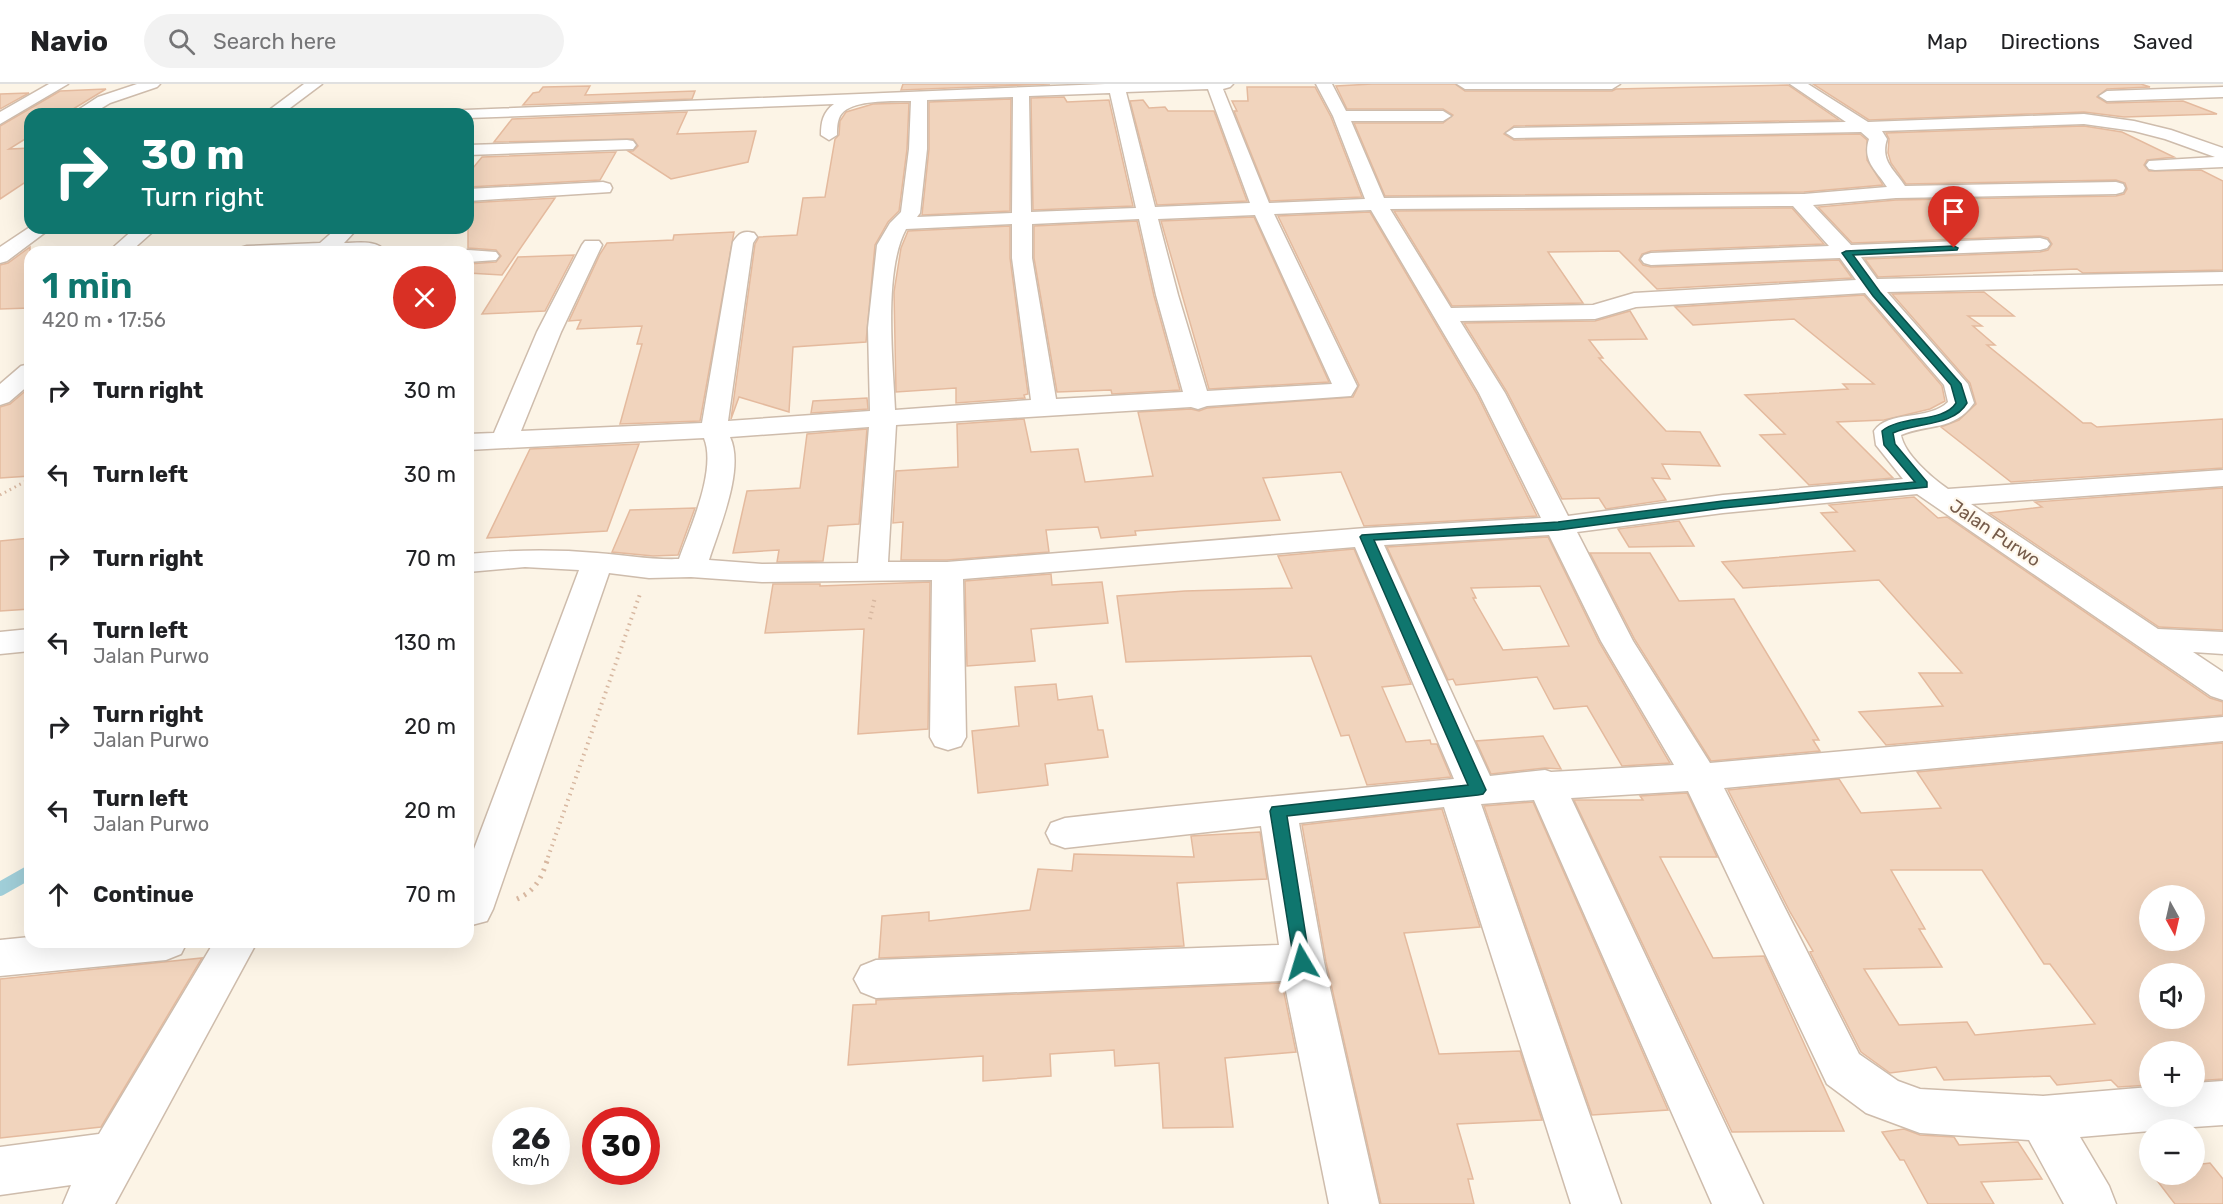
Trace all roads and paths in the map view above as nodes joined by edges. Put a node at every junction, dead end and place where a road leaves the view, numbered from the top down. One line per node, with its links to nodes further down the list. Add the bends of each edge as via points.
1 (60, 84): 28 (street)
2 (152, 84): 23 (street)
3 (314, 84): 24 (street)
4 (737, 84): 22 (street)
5 (1225, 84): 11 (street)
6 (1324, 84): 26 (street)
7 (1466, 84): 8 (street)
8 (1612, 84)
9 (1798, 84): 30 (street)
10 (2161, 84): 17 (street)
11 (1214, 85): 14 (street); 45 (street)
12 (1089, 87): 14 (street); 15 (street)
13 (986, 89): 15 (street); 18 (street)
14 (1117, 89): 46 (street)
15 (1021, 92): 47 (street)
16 (2223, 92): 17 (street)
17 (2191, 93): 19 (street); 21 (street)
18 (920, 96): 20 (street); 48 (street, via 910,213)
19 (2107, 96)
20 (862, 98): 22 (street); 33 (street, via 832,111)
21 (2223, 99)
22 (729, 103): 25 (street)
23 (90, 108)
24 (280, 108)
25 (474, 114)
26 (1341, 116): 27 (street); 44 (street)
27 (1443, 116)
28 (0, 119)
29 (20, 127): 31 (street)
30 (1864, 127): 32 (street); 36 (street, via 2084,119 2171,135); 41 (street, via 1878,139 1875,161 1896,186)
31 (0, 128)
32 (1514, 133)
33 (829, 135)
34 (627, 145): 35 (street)
35 (474, 150)
36 (2223, 154)
37 (2223, 162): 38 (street)
38 (2155, 165)
39 (603, 188): 42 (street)
40 (2116, 188): 41 (street)
41 (1896, 192): 43 (street)
42 (474, 195)
43 (1804, 200): 44 (street); 57 (street, via 1802,205)
44 (1377, 204): 45 (street); 64 (street)
45 (1262, 209): 46 (street); 67 (street, via 1346,389)
46 (1148, 213): 47 (street); 67 (street)
47 (1023, 218): 48 (street); 68 (street, via 1022,258)
48 (903, 223): 69 (street, via 887,245 879,328)
49 (33, 234): 58 (street)
50 (140, 234): 55 (street)
51 (342, 234): 56 (street)
52 (747, 237): 70 (street, via 743,242)
53 (2040, 244): 57 (street)
54 (592, 245): 71 (street, via 549,332)
55 (125, 246)
56 (329, 246)
57 (1846, 253): 59 (street); 63 (street)
58 (0, 257)
59 (1651, 259)
60 (24, 262): 61 (street)
61 (0, 263)
62 (2223, 278): 63 (street)
63 (1871, 286): 64 (street, via 1634,300 1594,312); 75 (street, Jalan Purwo, via 1956,384 1960,395 1957,410 1887,431 1889,445)
64 (1443, 315): 77 (street, via 1492,393)
65 (24, 376): 66 (street)
66 (0, 397)
67 (1198, 401): 68 (street)
68 (1045, 407): 69 (street)
69 (883, 418): 70 (street); 84 (street)
70 (714, 430): 71 (street); 81 (street, via 721,446 720,462)
71 (504, 440): 72 (street)
72 (474, 442)
73 (2223, 478): 75 (street)
74 (24, 481): 76 (path)
75 (1933, 491): 77 (street, via 1723,504); 85 (street, Jalan Purwo)
76 (0, 495)
77 (1558, 526): 78 (street); 92 (street, via 1617,641)
78 (1366, 537): 83 (street); 94 (street)
79 (474, 562): 80 (street, via 525,558)
80 (597, 562): 82 (street); 97 (street)
81 (691, 568): 82 (street); 84 (street, via 762,573)
82 (649, 569): 98 (path, via 538,884 530,893 514,900)
83 (947, 571): 84 (street); 91 (street)
84 (872, 573)
85 (2152, 639): 88 (street); 89 (street, Jalan Purwo)
86 (24, 641): 87 (street)
87 (0, 643)
88 (2223, 643)
89 (2223, 688)
90 (2223, 729): 92 (street)
91 (948, 737)
92 (1700, 777): 93 (street); 105 (street, via 1843,1069 1883,1098 1920,1112)
93 (1545, 784): 94 (street); 111 (street)
94 (1468, 791): 95 (street); 110 (street)
95 (1278, 811): 96 (street); 102 (street)
96 (1065, 833)
97 (474, 898)
98 (474, 908)
99 (104, 948): 101 (street)
100 (233, 948): 106 (street)
101 (0, 958)
102 (1302, 962): 103 (street); 109 (street)
103 (876, 979)
104 (2219, 1110): 105 (street)
105 (2043, 1118): 112 (street)
106 (112, 1156): 107 (street); 108 (street)
107 (0, 1171)
108 (88, 1204)
109 (1354, 1204)
110 (1596, 1204)
111 (1738, 1204)
112 (2091, 1204)

